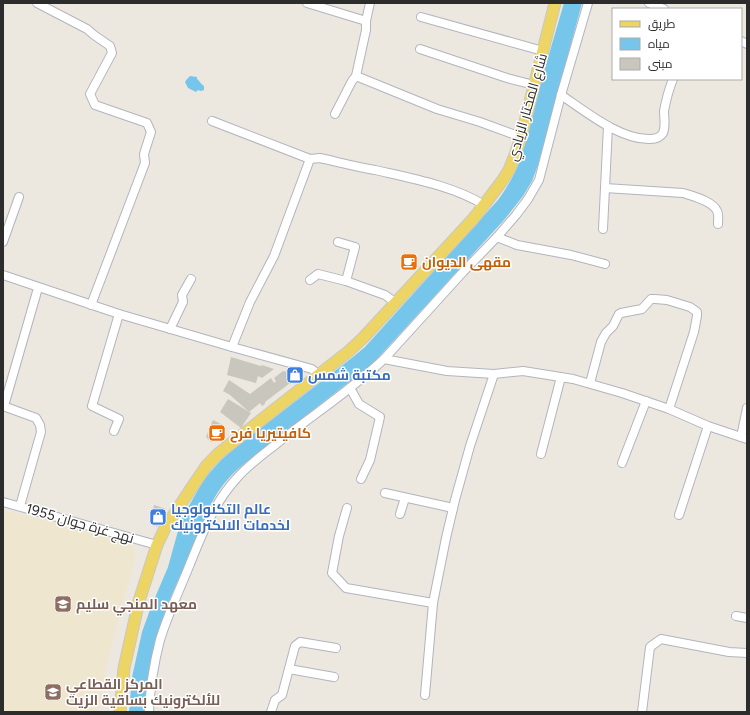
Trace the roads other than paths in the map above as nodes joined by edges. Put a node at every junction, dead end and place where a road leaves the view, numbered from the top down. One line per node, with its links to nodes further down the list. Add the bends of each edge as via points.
1 (37, 3): 36 (street, via 87,29 110,46 112,53 90,94 95,105 147,123 151,132 144,154 145,163)
2 (307, 3): 9 (street)
3 (370, 3): 9 (street)
4 (555, 3): 11 (main road, شارع المختار الزيادي)
5 (588, 3): 15 (street)
6 (649, 3): 7 (street)
7 (662, 8)
8 (421, 17): 11 (street)
9 (366, 21): 12 (street)
10 (420, 49): 14 (street)
11 (543, 51): 14 (main road, شارع المختار الزيادي)
12 (356, 76): 16 (street); 19 (street, via 437,109)
13 (673, 80): 18 (street, via 666,101 662,135 657,138 637,138)
14 (534, 85): 19 (main road, شارع المختار الزيادي)
15 (561, 95): 18 (street); 26 (street, via 539,180 528,199)
16 (335, 114)
17 (212, 121): 20 (street)
18 (608, 126): 21 (street)
19 (521, 137): 23 (main road, شارع المختار الزيادي, via 509,170)
20 (310, 159): 23 (street, via 320,158 422,181 472,198); 39 (street, via 274,256 250,302)
21 (605, 188): 24 (street, via 683,193 694,196 713,206 717,211); 25 (street)
22 (19, 197): 27 (street)
23 (484, 205): 35 (main road, شارع المختار الزيادي)
24 (718, 224)
25 (603, 229)
26 (497, 237): 29 (street, via 517,245); 40 (street)
27 (3, 242)
28 (338, 242): 33 (street, via 355,247)
29 (604, 264)
30 (3, 276): 34 (street)
31 (191, 279): 38 (street, via 182,294 183,302)
32 (310, 280): 33 (street, via 318,274)
33 (346, 281): 35 (street, via 385,295)
34 (38, 288): 36 (street); 47 (street)
35 (396, 303): 42 (main road, شارع المختار الزيادي, via 354,346)
36 (92, 305): 37 (street)
37 (119, 314): 38 (street); 51 (street, via 92,406 118,419)
38 (170, 329): 39 (street)
39 (232, 347): 42 (street, via 312,369)
40 (384, 359): 41 (street, via 447,370); 45 (street)
41 (494, 374): 43 (street, via 524,371); 61 (street)
42 (318, 375): 64 (main road, شارع المختار الزيادي, via 207,465 165,528)
43 (561, 377): 44 (street); 53 (street)
44 (590, 383): 46 (street); 49 (street, via 601,342 619,314 642,309 655,298 690,307 697,312 694,332)
45 (350, 388): 55 (street, via 359,404 380,417 370,460); 74 (street, via 249,466 223,494 206,526 160,640)
46 (646, 401): 49 (street); 54 (street)
47 (3, 406): 59 (street, via 36,418 40,425 41,432)
48 (747, 408): 52 (street)
49 (669, 409): 50 (street)
50 (708, 426): 52 (street); 63 (street)
51 (114, 431)
52 (744, 438)
53 (541, 454)
54 (622, 463)
55 (361, 479)
56 (385, 494): 57 (street)
57 (405, 498): 61 (street); 62 (street)
58 (3, 502): 59 (street, نهج غرة جوان 1955)
59 (20, 506): 64 (street, نهج غرة جوان 1955)
60 (347, 508): 65 (street, via 332,573 339,581 346,588)
61 (453, 508): 65 (street)
62 (400, 514)
63 (679, 515)
64 (158, 545): 73 (main road, شارع المختار الزيادي, via 139,601 124,668)
65 (433, 603): 72 (street)
66 (736, 616): 67 (street)
67 (747, 618)
68 (336, 648): 70 (street, via 300,642 295,646)
69 (747, 653): 76 (street, via 661,639 650,647)
70 (289, 669): 71 (street); 75 (street, via 282,695 275,700)
71 (334, 677)
72 (425, 695)
73 (120, 712)
74 (149, 712)
75 (271, 712)
76 (642, 712)

